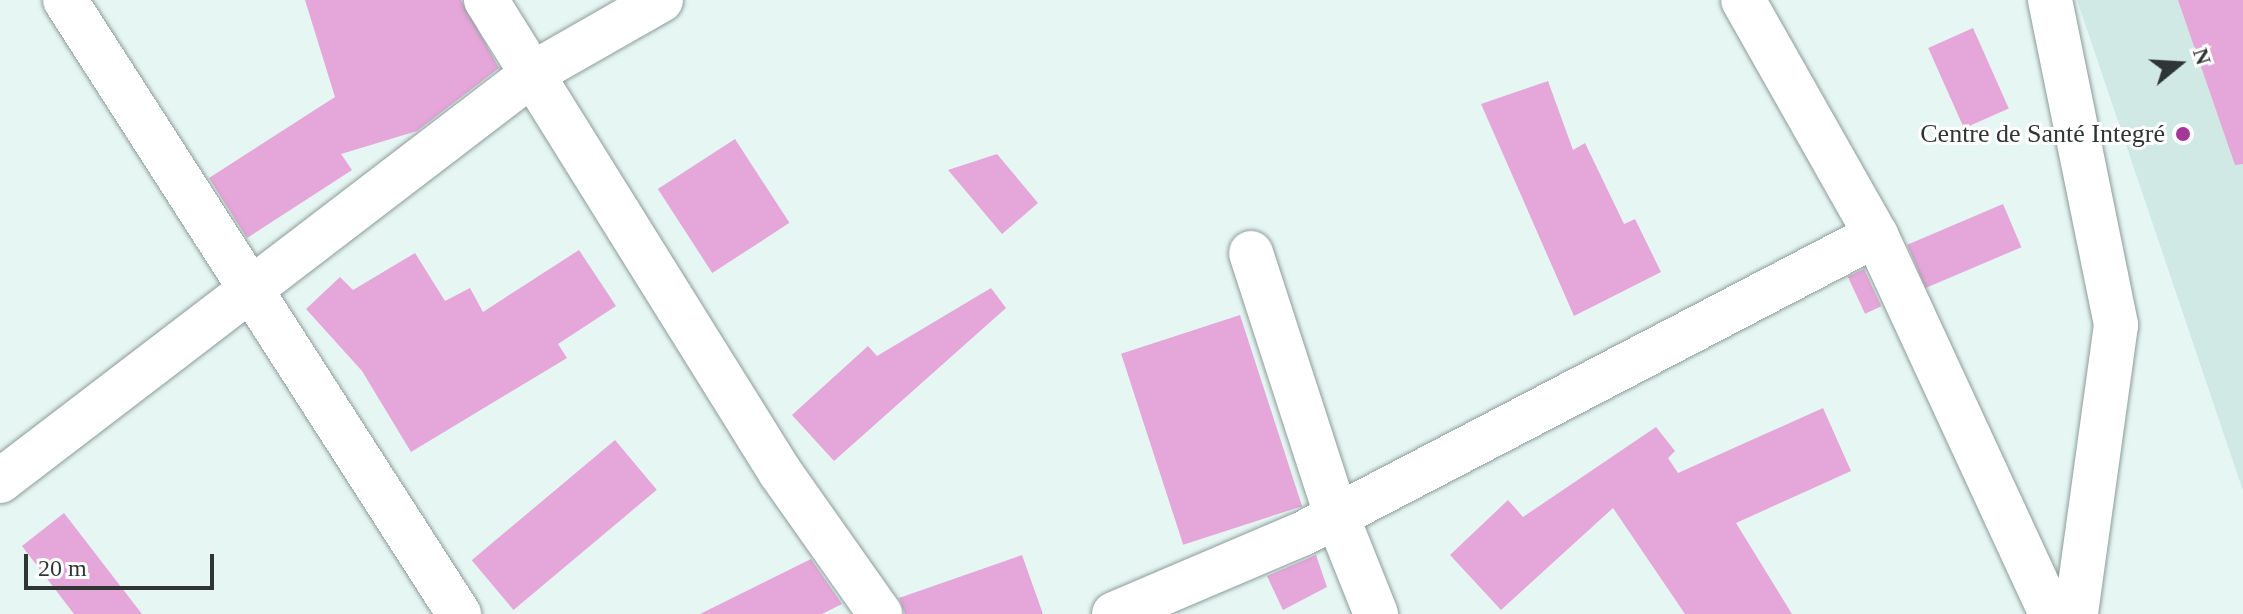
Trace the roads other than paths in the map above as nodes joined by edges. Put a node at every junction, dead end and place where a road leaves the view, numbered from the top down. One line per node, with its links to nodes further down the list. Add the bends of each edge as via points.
1 (65, 0): 9 (street)
2 (486, 0): 6 (street)
3 (661, 0): 6 (street)
4 (1743, 0): 7 (street)
5 (2050, 0): 17 (street, via 2116,325)
6 (535, 72): 9 (street); 13 (street, via 780,472)
7 (1876, 235): 11 (street); 16 (street)
8 (1251, 253): 11 (street)
9 (251, 285): 10 (street); 12 (street)
10 (0, 481)
11 (1336, 514): 14 (street); 15 (street)
12 (459, 614)
13 (880, 614)
14 (1114, 614)
15 (1376, 614)
16 (2051, 614)
17 (2076, 614)

